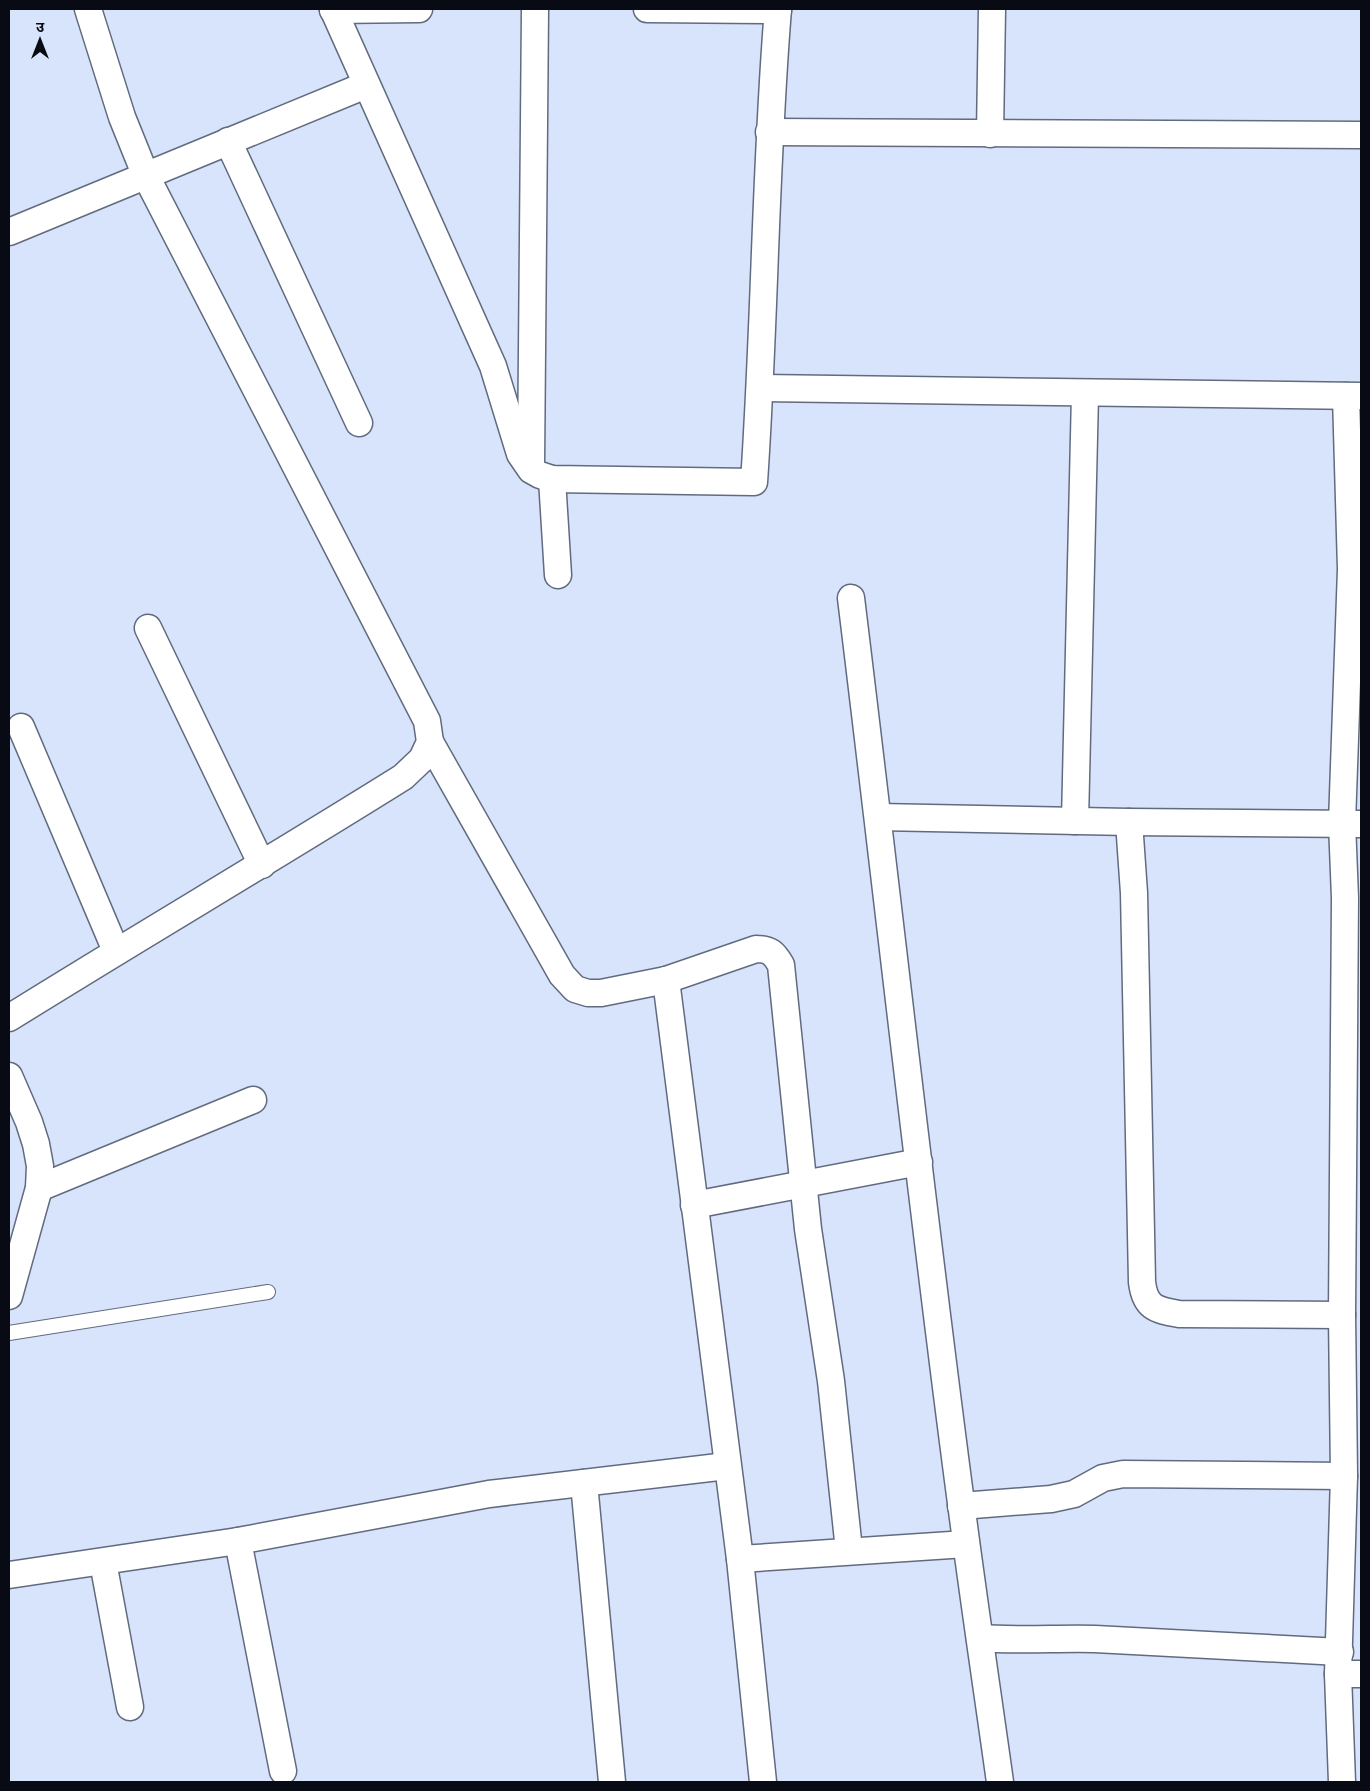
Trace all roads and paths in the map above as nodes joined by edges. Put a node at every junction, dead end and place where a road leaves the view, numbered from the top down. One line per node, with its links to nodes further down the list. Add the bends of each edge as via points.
1 (88, 9): 13 (street, via 122,117)
2 (333, 9): 3 (street); 8 (street)
3 (419, 9)
4 (535, 9): 19 (street)
5 (647, 9): 6 (street)
6 (778, 9): 9 (street)
7 (992, 9): 10 (street)
8 (366, 85): 12 (street); 19 (street, via 493,366 520,454)
9 (770, 132): 10 (street); 15 (street)
10 (990, 134): 11 (street)
11 (1361, 135)
12 (228, 141): 13 (street); 18 (street)
13 (145, 174): 14 (street); 24 (street, via 427,721)
14 (9, 232)
15 (760, 388): 16 (street); 19 (street, via 754,482)
16 (1084, 394): 17 (street); 26 (street)
17 (1354, 396): 28 (street)
18 (359, 424)
19 (542, 474): 20 (street)
20 (558, 575)
21 (851, 598): 25 (street)
22 (148, 628): 29 (street)
23 (21, 727): 30 (street)
24 (430, 742): 29 (street, via 422,759 403,777); 31 (street, via 562,975 575,989 601,993)
25 (878, 817): 26 (street); 35 (street)
26 (1074, 821): 27 (street)
27 (1129, 822): 28 (street); 42 (street, via 1134,893 1144,1297 1162,1312 1179,1314)
28 (1352, 823): 42 (street, via 1344,918)
29 (262, 865): 30 (street)
30 (116, 951): 32 (street)
31 (666, 980): 36 (street, via 756,949 765,949 781,965); 38 (street)
32 (9, 1018)
33 (9, 1076): 37 (street, via 36,1144)
34 (253, 1100): 37 (street)
35 (919, 1162): 36 (street); 47 (street)
36 (804, 1185): 38 (street); 50 (street)
37 (39, 1188): 39 (street)
38 (694, 1205): 44 (street)
39 (13, 1265): 41 (street)
40 (268, 1292): 43 (lane)
41 (9, 1296)
42 (1342, 1315): 45 (street)
43 (9, 1334)
44 (727, 1466): 46 (street); 51 (street)
45 (1344, 1476): 47 (street, via 1123,1474 1103,1478 1074,1494 1051,1499); 55 (street)
46 (584, 1483): 48 (street, via 489,1494); 58 (street)
47 (961, 1506): 49 (street)
48 (238, 1541): 52 (street); 57 (street)
49 (966, 1544): 50 (street); 54 (street)
50 (850, 1550): 51 (street)
51 (740, 1559): 59 (street)
52 (103, 1562): 53 (street); 56 (street)
53 (9, 1575)
54 (980, 1638): 55 (street, via 1094,1639); 60 (street)
55 (1346, 1667): 61 (street)
56 (130, 1707)
57 (283, 1771)
58 (612, 1782)
59 (763, 1782)
60 (1000, 1782)
61 (1342, 1782)

